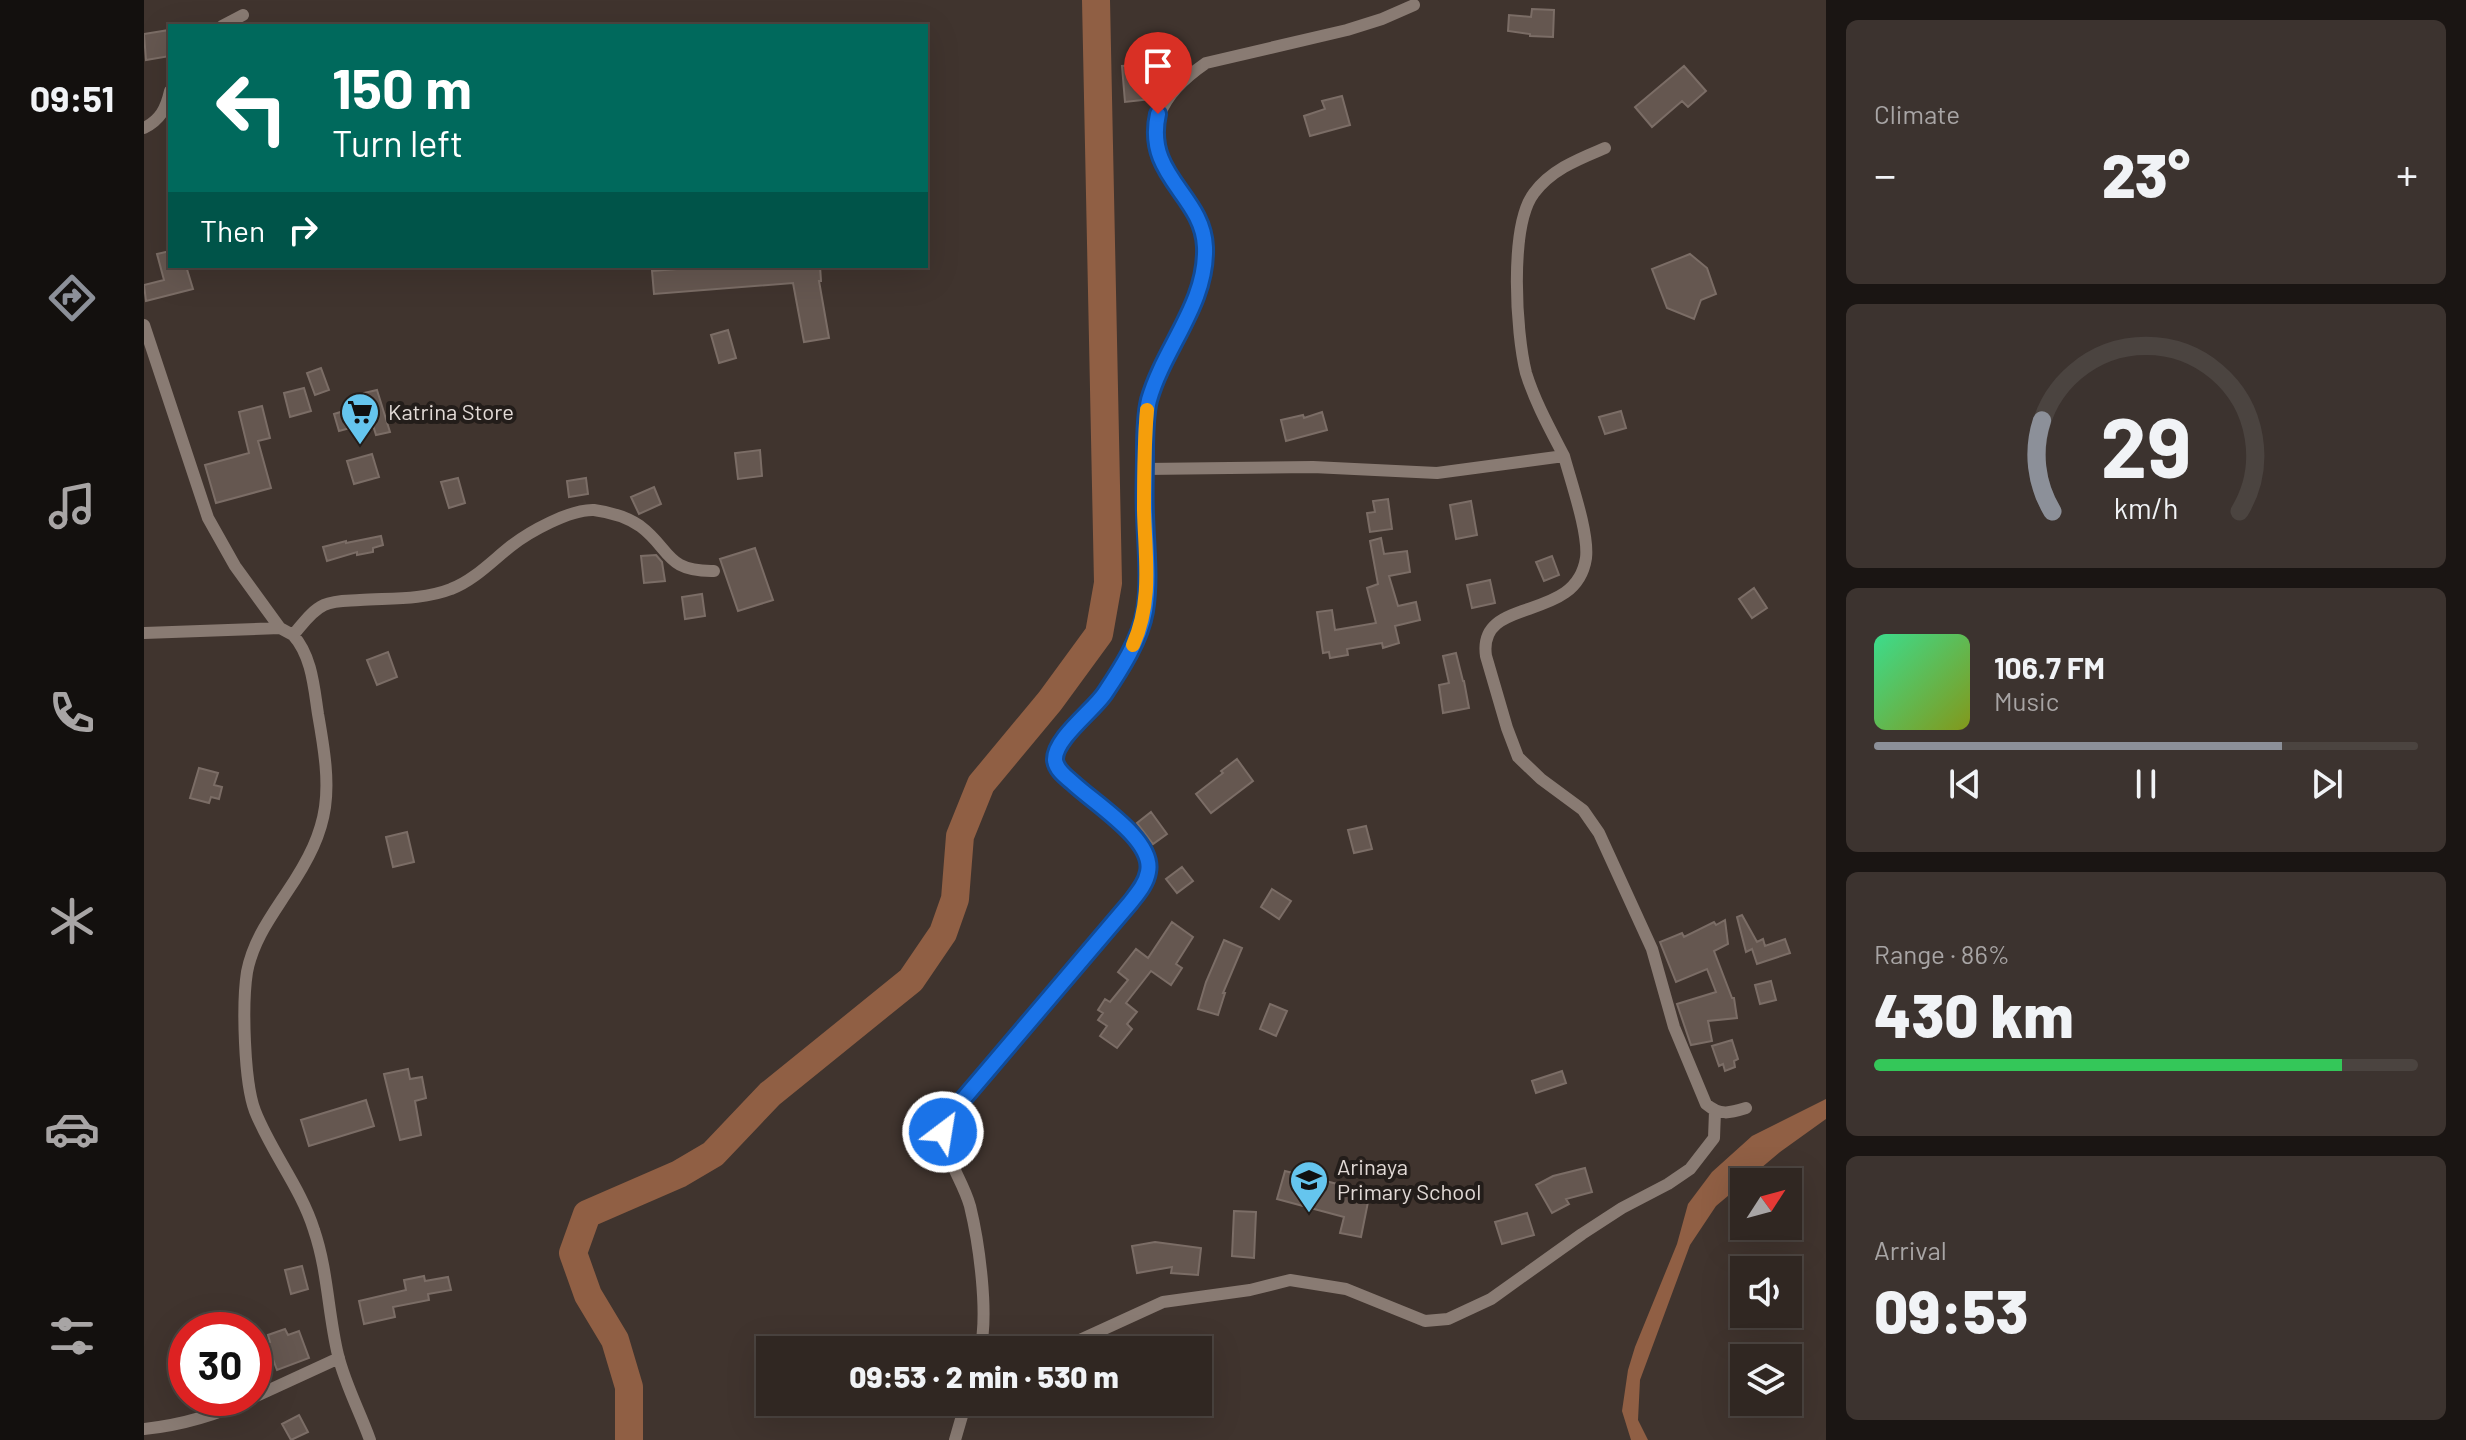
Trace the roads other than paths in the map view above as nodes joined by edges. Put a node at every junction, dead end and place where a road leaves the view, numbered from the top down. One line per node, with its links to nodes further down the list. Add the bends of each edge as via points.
1 (1414, 5): 9 (street, via 1347,30 1206,63 1158,114 1156,145 1193,212 1205,247 1193,306 1148,404)
2 (243, 15): 3 (street)
3 (226, 24)
4 (168, 100): 5 (street, via 160,117)
5 (144, 128)
6 (1605, 148): 8 (street, via 1558,171 1539,188 1526,207 1518,244 1518,318 1526,370)
7 (144, 325): 11 (street, via 208,518)
8 (1564, 456): 9 (street, via 1437,473 1313,467); 15 (street, via 1586,549 1582,571 1562,596 1517,612 1490,630 1485,636 1486,656 1518,757 1583,810 1599,833 1652,949 1674,1027 1706,1104)
9 (1145, 469): 16 (street, via 1144,615 1105,694 1064,739 1055,760 1092,801 1133,833 1149,870 1139,891 945,1123 943,1141 970,1206 980,1269)
10 (714, 571): 13 (street, via 679,565 628,519 580,511 514,544 450,590 331,603 315,611)
11 (280, 628): 12 (street); 13 (street)
12 (144, 633)
13 (293, 635): 18 (street, via 306,657 314,690 327,806 313,852 252,952 245,1037 254,1108 314,1229)
14 (1746, 1108): 15 (street)
15 (1715, 1111): 17 (street, via 1714,1138 1690,1169 1622,1208 1491,1299 1448,1319 1425,1321 1346,1289 1290,1280 1163,1302)
16 (981, 1336)
17 (1089, 1336)
18 (339, 1358): 19 (street); 23 (street)
19 (272, 1388)
20 (206, 1416): 22 (street)
21 (962, 1416): 24 (street)
22 (144, 1429)
23 (370, 1440)
24 (955, 1440)

